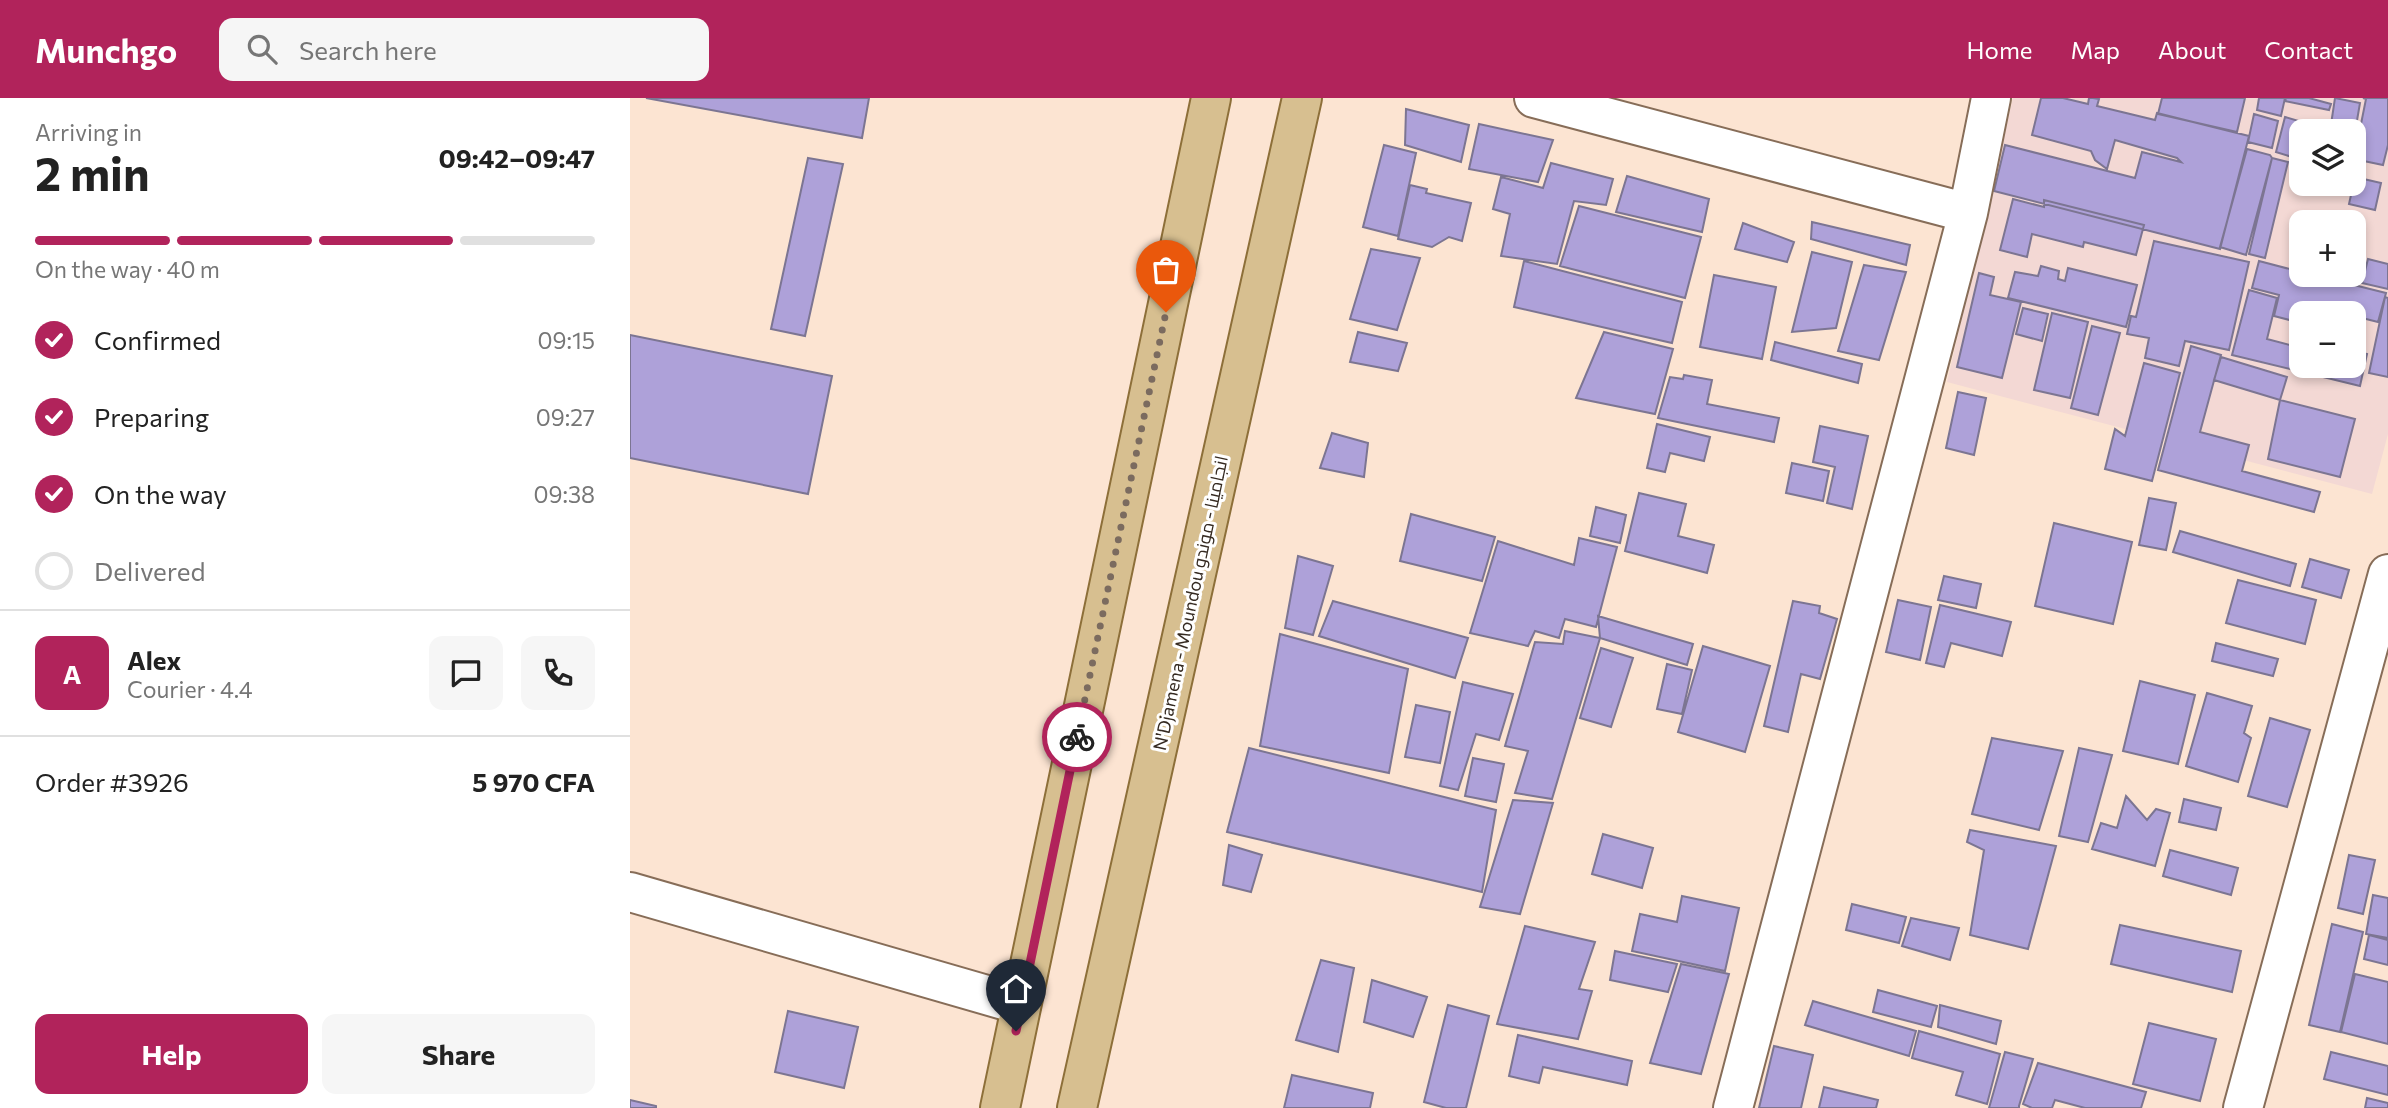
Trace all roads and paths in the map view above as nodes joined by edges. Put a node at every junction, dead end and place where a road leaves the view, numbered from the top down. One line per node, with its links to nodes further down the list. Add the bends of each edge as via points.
1 (1211, 98): 8 (main road)
2 (1302, 98): 10 (main road, N'Djamena - Moundou انجامينا - موندو)
3 (1534, 98): 5 (street)
4 (1991, 98): 5 (street)
5 (1968, 213): 11 (street)
6 (2388, 574): 12 (street)
7 (630, 892): 8 (street)
8 (1021, 1005): 9 (main road)
9 (1000, 1108)
10 (1077, 1108)
11 (1733, 1108)
12 (2243, 1108)

